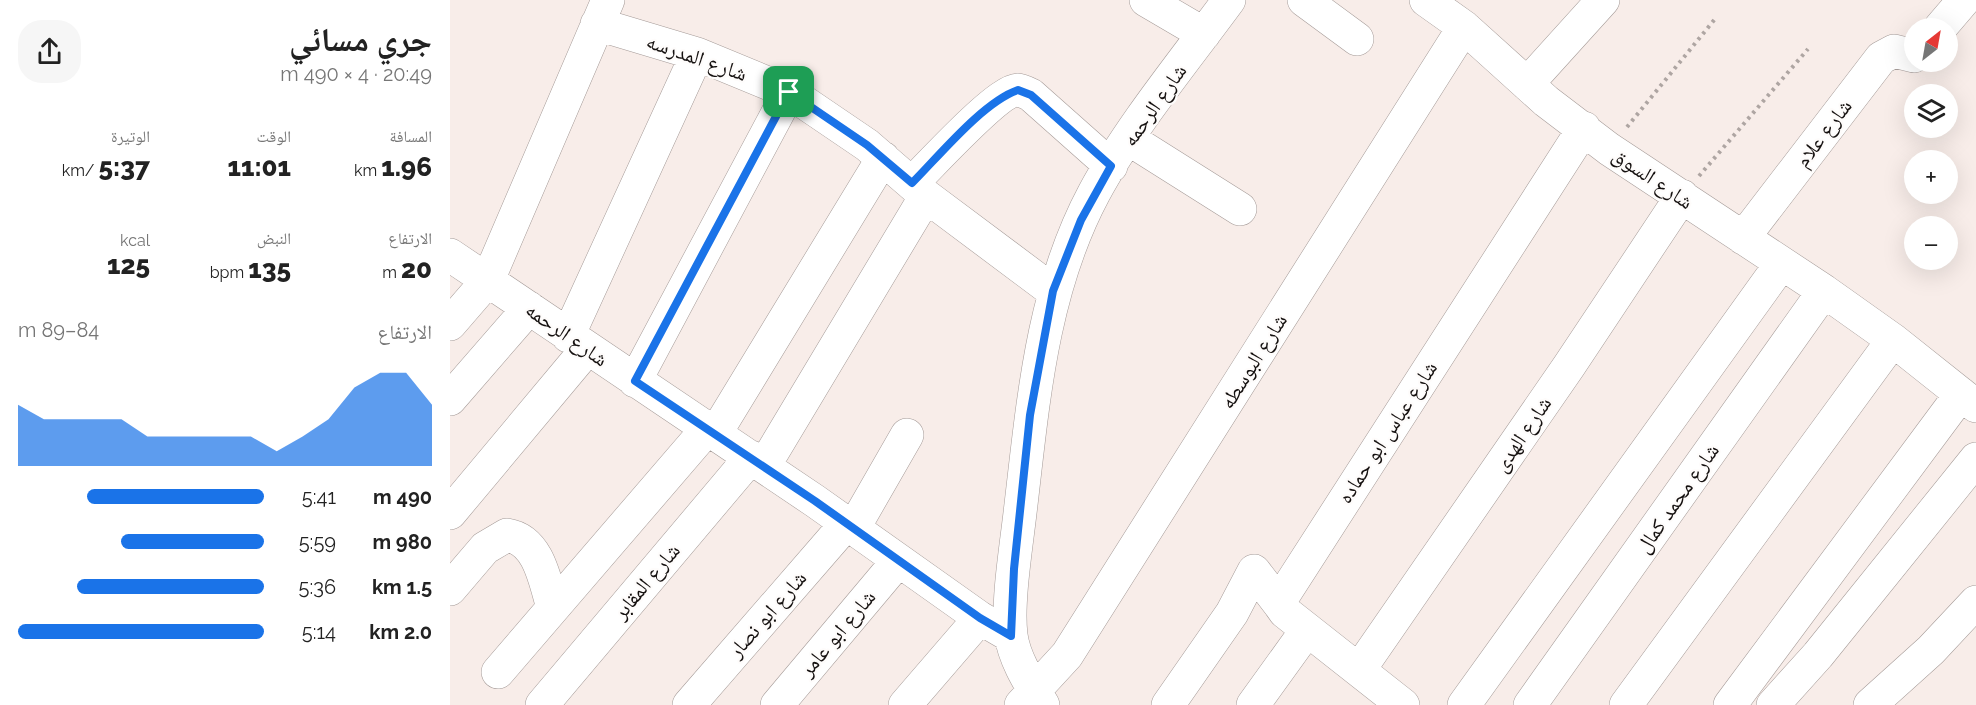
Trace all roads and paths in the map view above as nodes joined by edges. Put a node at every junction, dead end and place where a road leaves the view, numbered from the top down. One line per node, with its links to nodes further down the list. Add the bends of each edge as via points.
1 (1146, 0): 11 (street)
2 (1229, 0): 11 (street, شارع الرحمه)
3 (1304, 0): 12 (street)
4 (1603, 0): 16 (street)
5 (1964, 0): 8 (street)
6 (1434, 2): 10 (street, شارع السوق)
7 (602, 12): 14 (street, شارع المدرسه); 29 (street)
8 (1949, 18)
9 (1715, 19): 20 (path)
10 (1464, 27): 16 (street, شارع السوق); 55 (street, شارع البوسطه, via 1137,547)
11 (1204, 34): 19 (street, شارع الرحمه)
12 (1357, 39)
13 (1808, 49): 24 (path)
14 (696, 54): 17 (street, شارع المدرسه); 35 (street)
15 (1904, 54): 26 (street, شارع علام, via 1894,51 1881,58)
16 (1527, 84): 18 (street, شارع السوق)
17 (789, 92): 21 (street, شارع المدرسه); 36 (street)
18 (1584, 128): 20 (street, شارع السوق); 48 (street, شارع عباس ابو حماده, via 1282,595)
19 (1129, 139): 22 (street, شارع الرحمه); 25 (street)
20 (1609, 149): 24 (street, شارع السوق)
21 (883, 158): 23 (street, شارع المدرسه); 39 (street)
22 (1111, 166): 23 (street, شارع المقابر, via 1031,95 1018,90 1003,95 987,109); 30 (street, شارع الرحمه, via 1081,220)
23 (919, 190): 30 (street, شارع المدرسه); 42 (street, شارع المقابر)
24 (1682, 196): 26 (street, شارع السوق); 53 (street, شارع الهدى)
25 (1240, 208)
26 (1743, 238): 28 (street, شارع السوق)
27 (450, 255): 29 (street, شارع الرحمه)
28 (1781, 264): 31 (street, شارع السوق); 63 (street)
29 (488, 280): 32 (street, شارع الرحمه); 33 (street)
30 (1053, 291): 52 (street, شارع الرحمه, via 1030,415)
31 (1824, 291): 34 (street, شارع السوق); 64 (street, شارع محمد كمال)
32 (529, 308): 35 (street, شارع الرحمه); 37 (street)
33 (450, 324)
34 (1893, 340): 38 (street, شارع السوق); 65 (street)
35 (578, 343): 36 (street, شارع الرحمه); 43 (street)
36 (635, 381): 39 (street, شارع الرحمه)
37 (450, 399)
38 (1969, 400): 66 (street)
39 (711, 431): 42 (street, شارع الرحمه); 49 (street)
40 (908, 435): 44 (street, شارع ابو نصار)
41 (1976, 459): 67 (street)
42 (758, 462): 44 (street, شارع الرحمه); 57 (street, شارع المقابر)
43 (450, 513)
44 (850, 526): 45 (street, شارع الرحمه); 58 (street, شارع ابو نصار)
45 (898, 561): 50 (street, شارع الرحمه); 59 (street, شارع ابو عامر)
46 (450, 589): 49 (street, via 485,548 507,535 517,536 533,551)
47 (1976, 602): 68 (street, via 1931,650)
48 (1280, 605): 51 (street); 61 (street, via 1254,571 1232,613)
49 (553, 608): 54 (street)
50 (980, 618): 52 (street, شارع الرحمه); 60 (street)
51 (1307, 630): 53 (street); 62 (street)
52 (1011, 636): 55 (street, شارع الرحمه)
53 (1359, 670): 56 (street)
54 (498, 672)
55 (1033, 700)
56 (1397, 703)
57 (542, 705)
58 (689, 705)
59 (777, 705)
60 (904, 705)
61 (1168, 705)
62 (1253, 705)
63 (1464, 705)
64 (1530, 705)
65 (1626, 705)
66 (1730, 705)
67 (1773, 705)
68 (1869, 705)

